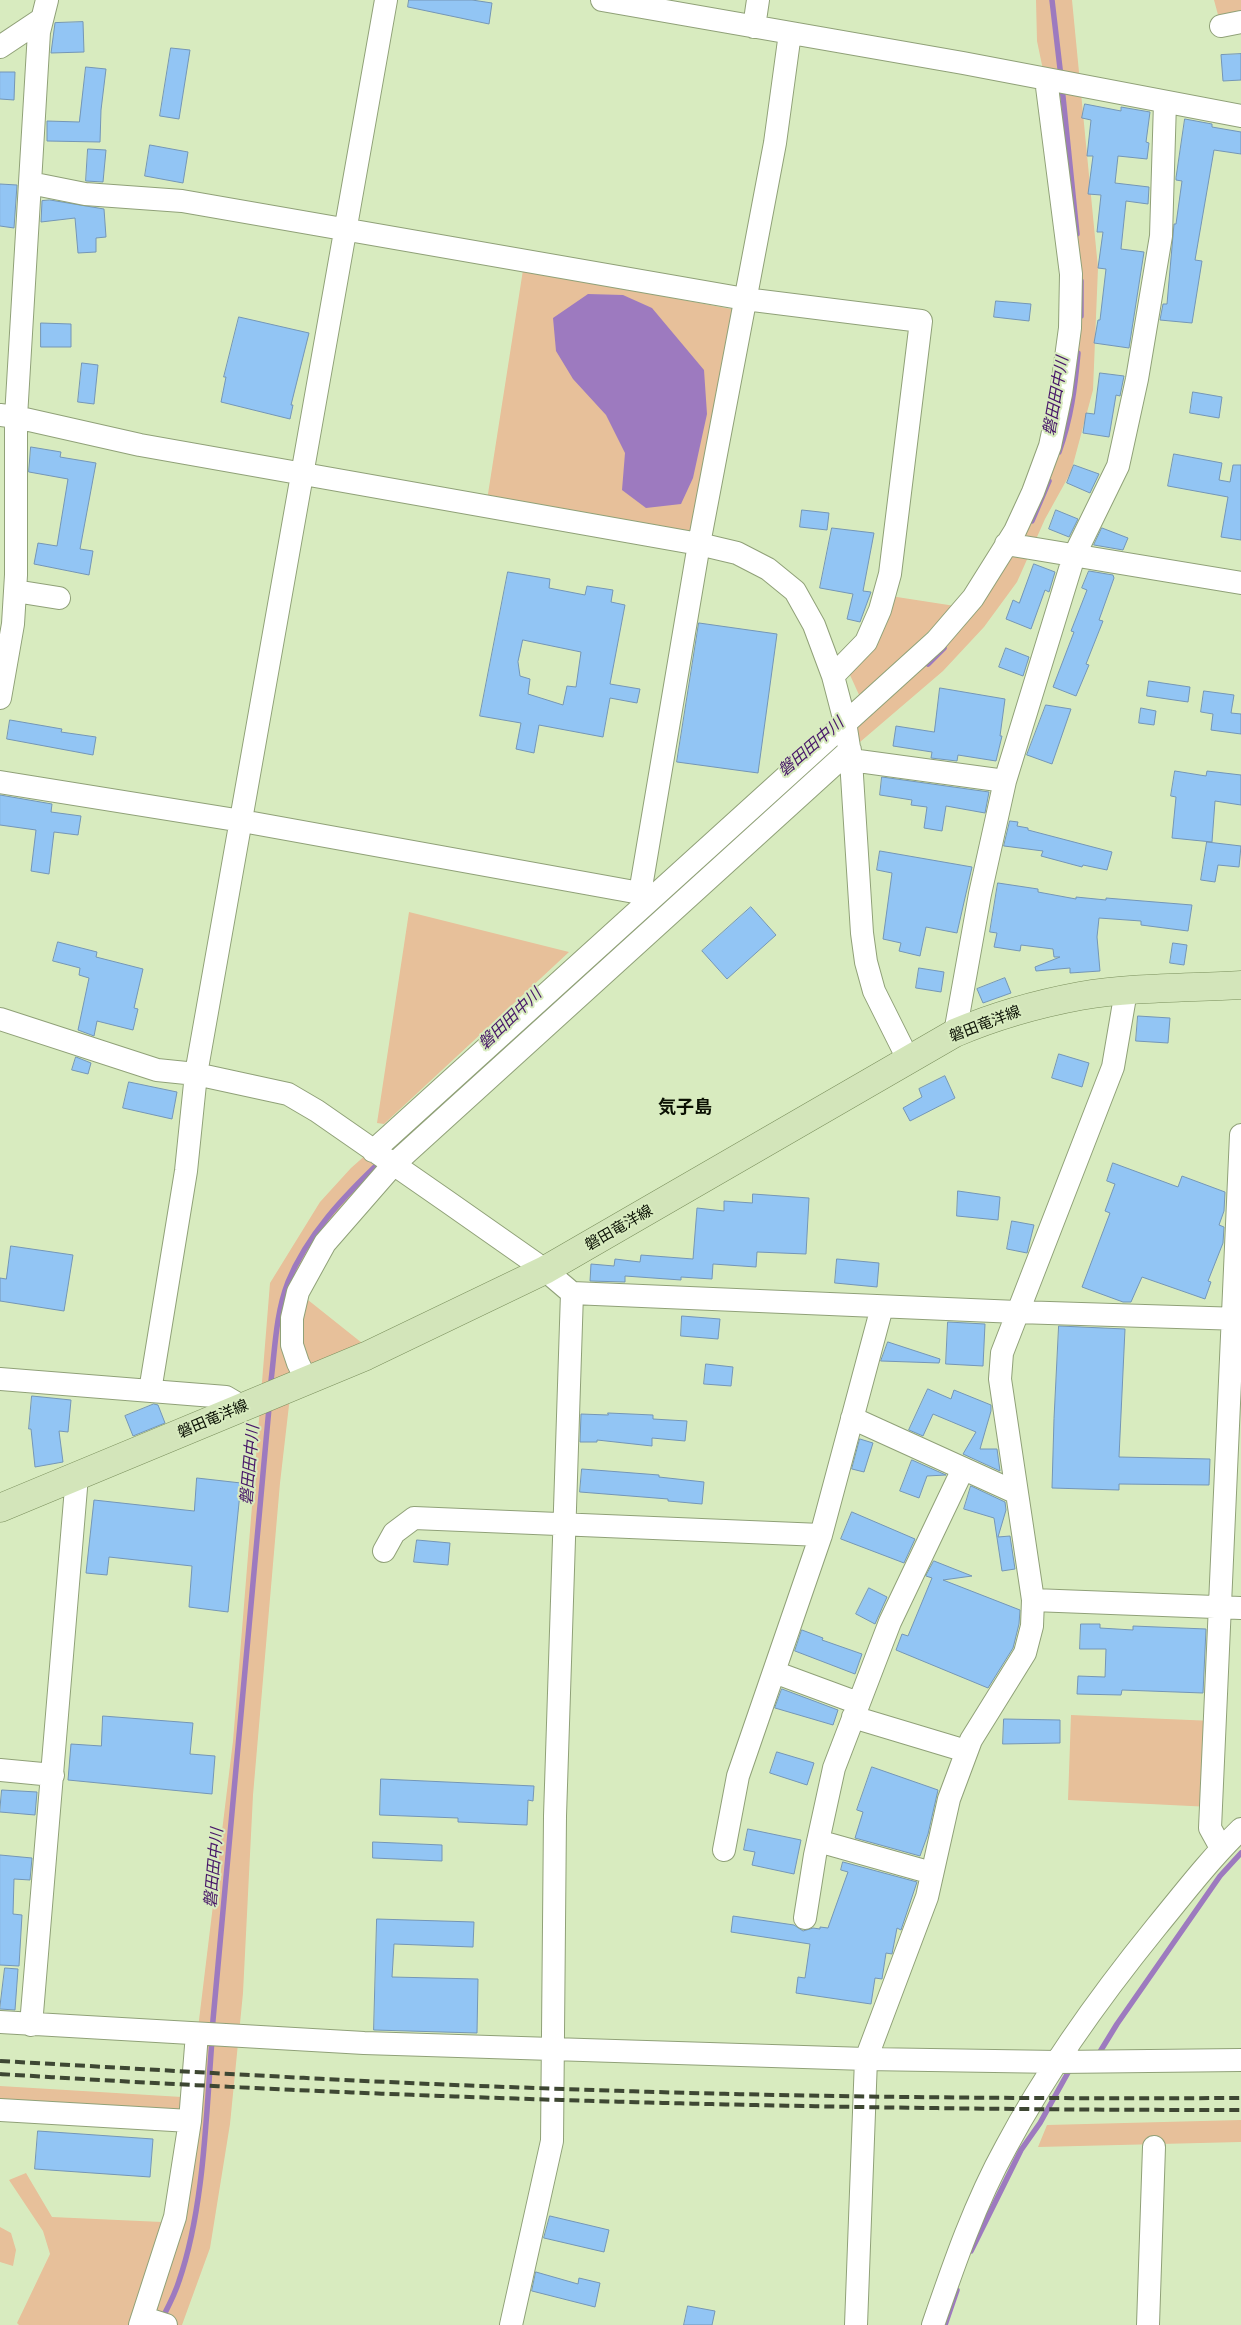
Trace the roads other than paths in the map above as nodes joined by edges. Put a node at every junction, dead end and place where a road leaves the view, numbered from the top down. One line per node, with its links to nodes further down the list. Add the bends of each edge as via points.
1 (386, 0): 12 (street)
2 (602, 0): 5 (street)
3 (758, 0): 5 (street)
4 (45, 9): 7 (street); 11 (street, via 39,40)
5 (754, 27): 6 (street)
6 (790, 33): 8 (street); 13 (street, via 775,143)
7 (0, 46)
8 (1046, 79): 9 (street); 17 (street, via 1071,274 1070,328 1050,446 1033,492)
9 (1165, 102): 10 (street); 18 (street, via 1161,236 1137,379 1118,466)
10 (1241, 116)
11 (30, 184): 12 (street, via 84,194 182,201); 14 (street)
12 (346, 230): 13 (street); 15 (street)
13 (745, 299): 16 (street); 22 (street, via 921,321 890,574 880,610 866,642)
14 (8, 416): 15 (street, via 140,445); 20 (street)
15 (304, 474): 16 (street); 27 (street)
16 (698, 544): 22 (street, via 737,553 768,569 794,591 814,625); 28 (street)
17 (1006, 544): 18 (street); 24 (street, via 973,598)
18 (1074, 556): 19 (street); 25 (street)
19 (1241, 583)
20 (15, 591): 21 (street); 23 (street, via 13,624)
21 (59, 598)
22 (833, 676): 24 (street)
23 (0, 698)
24 (848, 741): 25 (street); 28 (street); 33 (street, via 866,962 874,991); 37 (street)
25 (1005, 781): 32 (street, via 980,894)
26 (0, 782): 27 (street)
27 (242, 822): 28 (street); 34 (street)
28 (643, 898): 36 (street)
29 (1241, 985): 30 (main road, 磐田竜洋線)
30 (1126, 991): 32 (main road, 磐田竜洋線, via 1081,996 1026,1008); 41 (street, via 1113,1067)
31 (0, 1018): 34 (street, via 157,1070)
32 (955, 1033): 33 (main road, 磐田竜洋線)
33 (909, 1061): 38 (main road, 磐田竜洋線)
34 (196, 1074): 36 (street, via 288,1094); 45 (street, via 186,1172)
35 (1241, 1134): 42 (street)
36 (373, 1151): 37 (street)
37 (393, 1165): 38 (street); 44 (street, via 320,1249 298,1292 292,1318 292,1344)
38 (545, 1270): 39 (street); 44 (main road, 磐田竜洋線)
39 (572, 1293): 40 (street); 52 (street)
40 (882, 1307): 41 (street); 47 (street)
41 (1017, 1312): 42 (street); 50 (street, via 1002,1353 1000,1379)
42 (1236, 1319): 56 (street)
43 (0, 1378): 45 (street)
44 (307, 1381): 46 (main road, 磐田竜洋線)
45 (150, 1391): 46 (street, via 226,1397)
46 (243, 1407): 49 (main road, 磐田竜洋線)
47 (852, 1418): 48 (street); 53 (street)
48 (963, 1469): 50 (street); 58 (street, via 890,1622)
49 (77, 1476): 51 (main road, 磐田竜洋線); 61 (street)
50 (1017, 1493): 55 (street)
51 (0, 1508)
52 (563, 1523): 53 (street); 54 (street, via 414,1518 394,1533); 71 (street, via 554,1816)
53 (821, 1535): 57 (street)
54 (384, 1551)
55 (1033, 1600): 56 (street); 59 (street, via 1032,1626 1025,1653)
56 (1230, 1608): 64 (street, via 1210,1828)
57 (774, 1672): 58 (street); 65 (street, via 738,1776)
58 (856, 1710): 59 (street); 63 (street, via 834,1768)
59 (966, 1752): 66 (street, via 949,1799)
60 (0, 1770): 61 (street)
61 (53, 1774): 69 (street)
62 (1241, 1829): 64 (street)
63 (818, 1841): 66 (street); 67 (street)
64 (1221, 1848): 74 (street, via 1094,2007)
65 (724, 1850)
66 (932, 1873): 72 (street, via 927,1897)
67 (805, 1918)
68 (0, 2022): 69 (street)
69 (31, 2025): 70 (street)
70 (197, 2034): 71 (street); 76 (street)
71 (554, 2048): 72 (street); 80 (street, via 552,2141)
72 (866, 2059): 74 (street); 81 (street)
73 (1241, 2060): 74 (street)
74 (1058, 2062): 82 (street, via 1006,2147 962,2242)
75 (0, 2110): 76 (street)
76 (190, 2121): 78 (street, via 175,2217)
77 (1154, 2147): 83 (street)
78 (142, 2321): 79 (street)
79 (166, 2325)
80 (511, 2325)
81 (856, 2325)
82 (933, 2325)
83 (1148, 2325)

